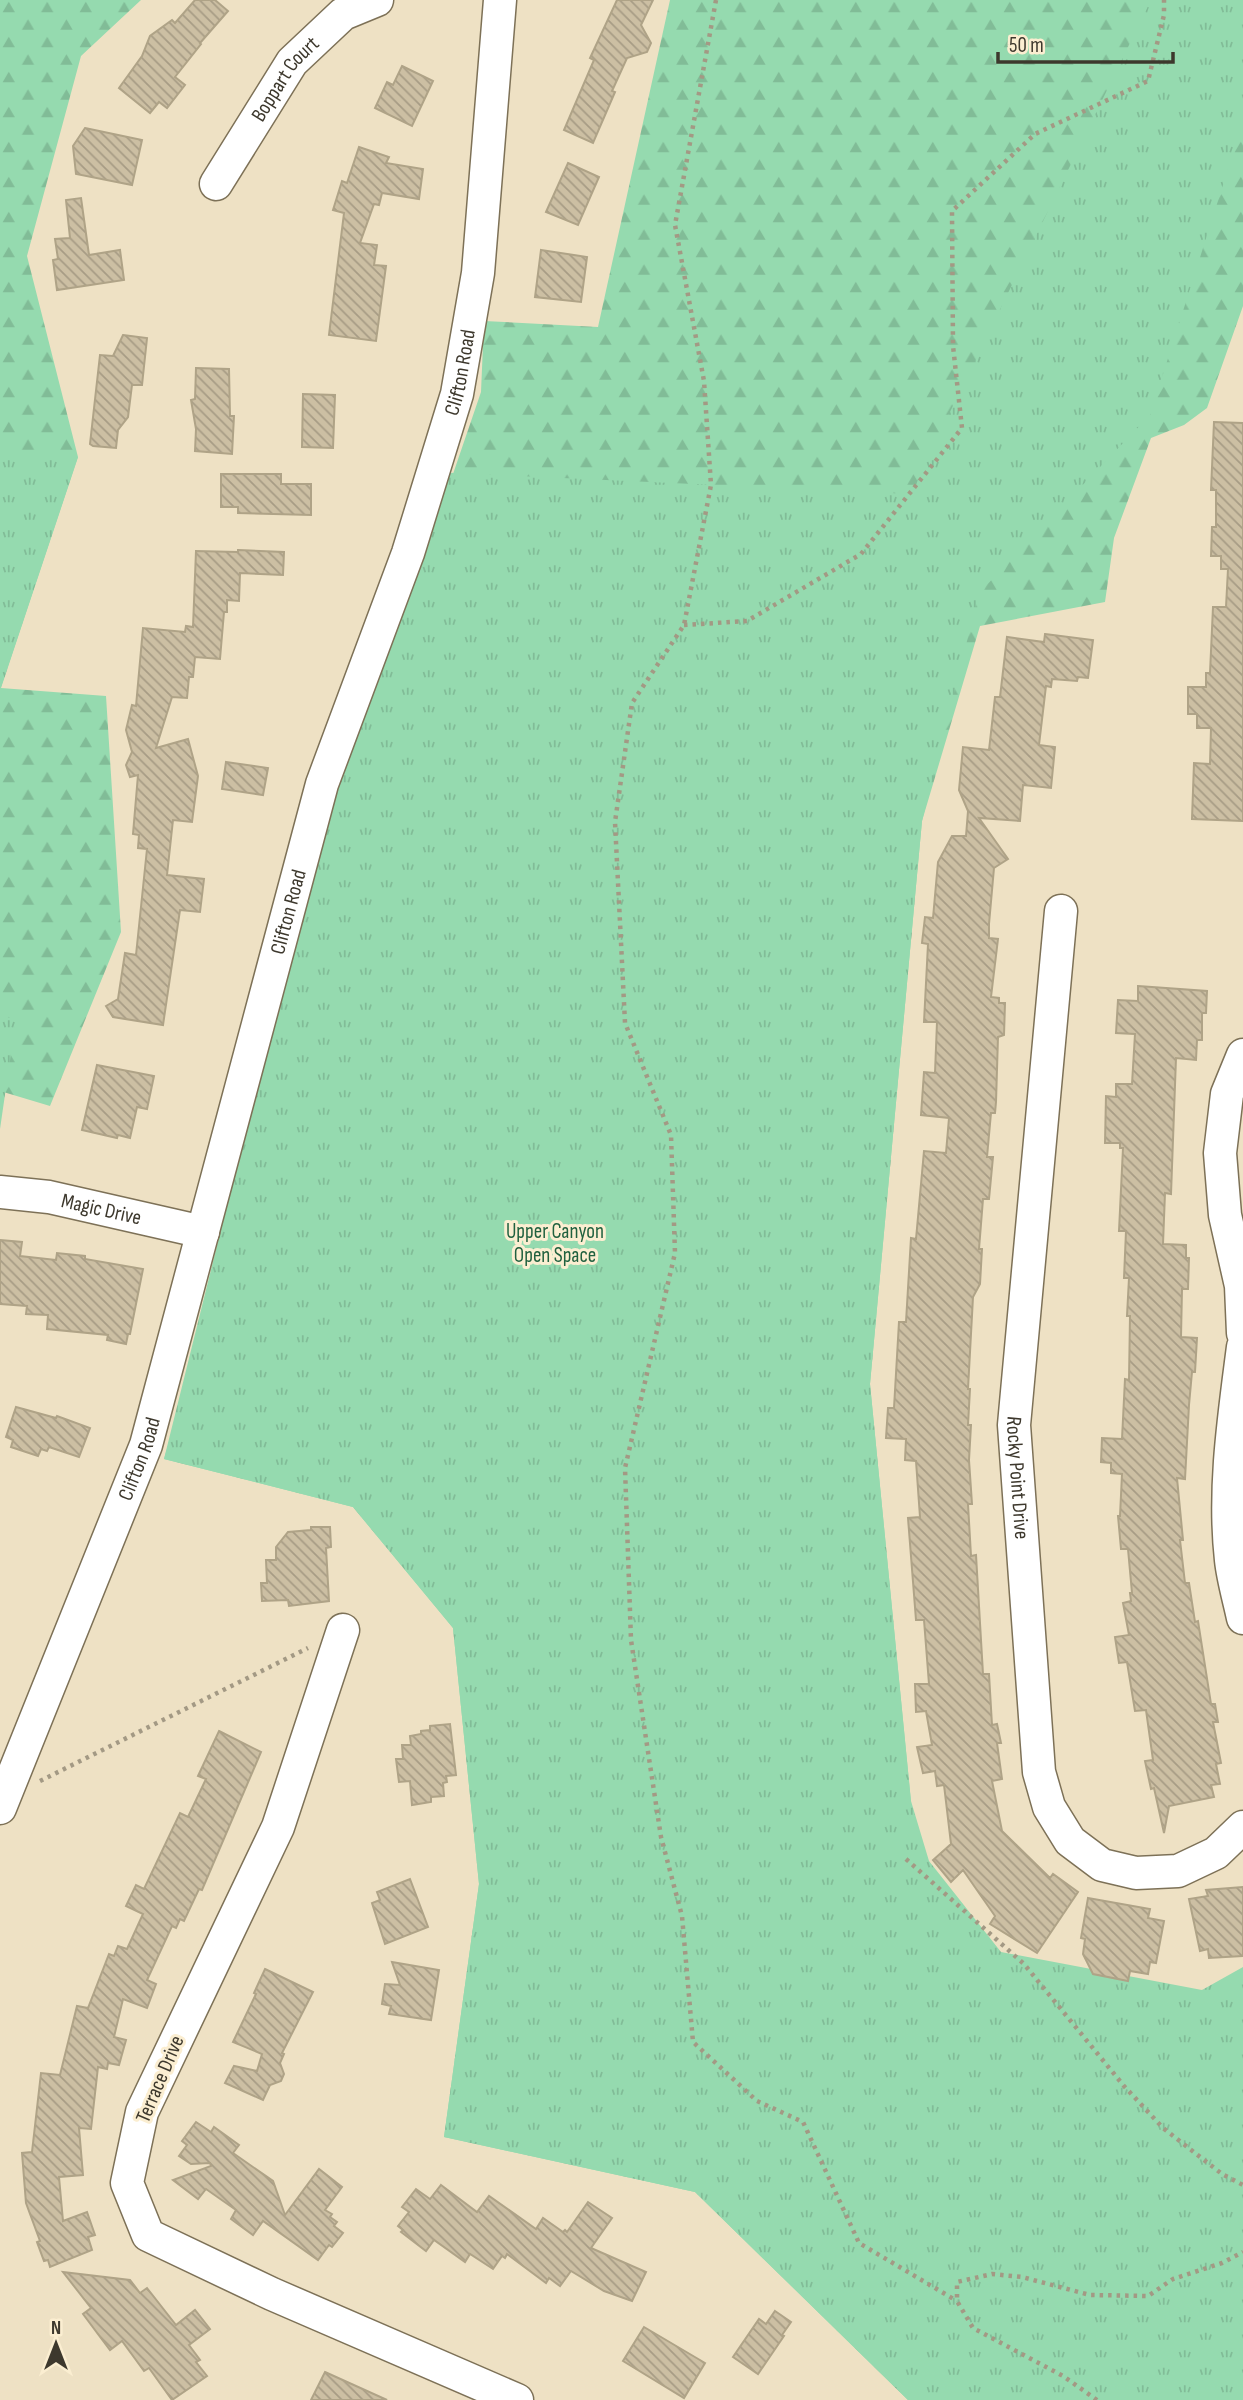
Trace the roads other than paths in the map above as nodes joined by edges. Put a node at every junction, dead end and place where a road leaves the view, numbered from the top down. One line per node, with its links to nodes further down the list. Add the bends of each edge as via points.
1 (377, 0): 3 (street, Boppart Court, via 343,14 292,62)
2 (500, 0): 7 (street, Clifton Road, via 478,273 457,394 408,553 322,785)
3 (216, 184)
4 (1061, 911): 13 (street, Rocky Point Drive, via 1014,1425 1039,1772 1049,1807 1070,1841 1102,1865 1136,1873 1178,1871 1216,1853)
5 (1243, 1055): 8 (street, via 1227,1094 1220,1153 1225,1215 1241,1286)
6 (0, 1192): 7 (street, Magic Drive, via 49,1197)
7 (203, 1232): 12 (street, Clifton Road, via 146,1445)
8 (1243, 1333)
9 (1243, 1346): 10 (street, via 1228,1501 1231,1561)
10 (1243, 1618)
11 (343, 1630): 14 (street, Terrace Drive, via 278,1827 142,2112 127,2183 148,2235)
12 (2, 1803)
13 (1243, 1827)
14 (517, 2400)

